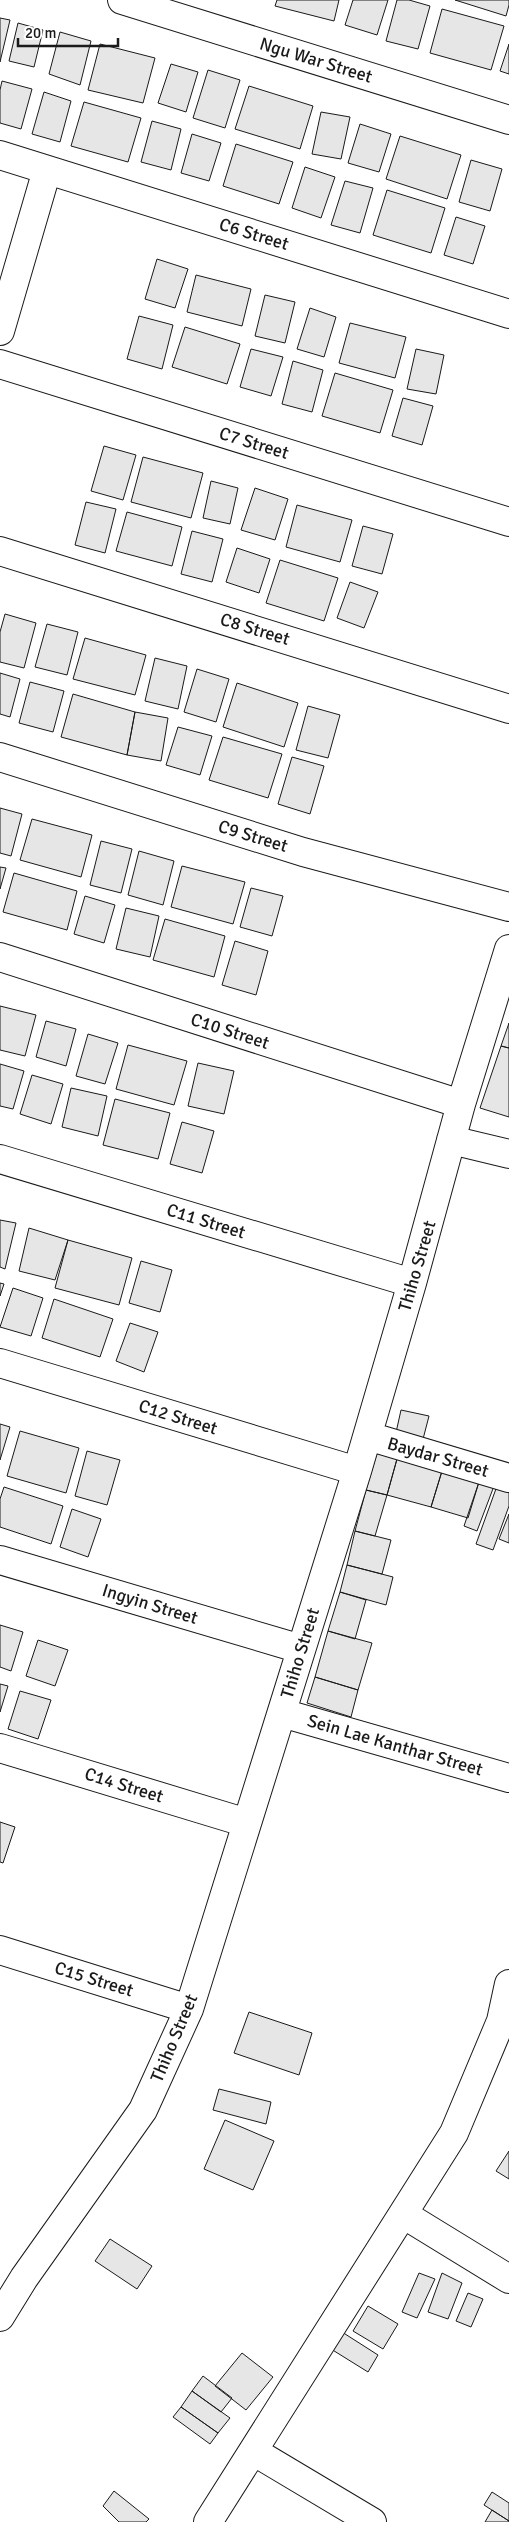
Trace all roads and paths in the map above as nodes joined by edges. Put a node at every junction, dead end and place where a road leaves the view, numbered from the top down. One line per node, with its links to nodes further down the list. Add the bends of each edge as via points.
1 (122, 0): 2 (street, Ngu War Street)
2 (509, 120)
3 (0, 155): 4 (street, C6 Street)
4 (47, 170): 5 (street, C6 Street); 6 (street)
5 (509, 314)
6 (0, 331)
7 (0, 364): 8 (street, C7 Street)
8 (509, 522)
9 (0, 551): 10 (street, C8 Street)
10 (509, 709)
11 (0, 757): 12 (street, C9 Street, via 303,852)
12 (509, 907)
13 (509, 949): 15 (street, Thiho Street)
14 (0, 957): 15 (street, C10 Street)
15 (461, 1104): 16 (street, Thiho Street)
16 (451, 1140): 17 (street); 19 (street, Thiho Street)
17 (509, 1154)
18 (0, 1159): 19 (street, C11 Street)
19 (412, 1283): 21 (street, Thiho Street)
20 (0, 1363): 22 (street, C12 Street)
21 (368, 1436): 22 (street, Thiho Street); 23 (street, Baydar Street)
22 (357, 1471): 25 (street, Thiho Street)
23 (509, 1478)
24 (0, 1560): 25 (street, Ingyin Street)
25 (301, 1649): 26 (street, Thiho Street)
26 (282, 1713): 28 (street, Sein Lae Kanthar Street); 29 (street, Thiho Street)
27 (0, 1748): 29 (street, C14 Street)
28 (509, 1778)
29 (247, 1823): 32 (street, Thiho Street)
30 (0, 1950): 32 (street, C15 Street)
31 (509, 1984): 33 (street, via 501,2021 454,2133)
32 (189, 2009): 35 (street, Thiho Street, via 142,2110)
33 (403, 2214): 34 (street); 36 (street)
34 (509, 2279)
35 (0, 2317)
36 (253, 2451): 37 (street); 38 (street)
37 (208, 2522)
38 (372, 2522)

